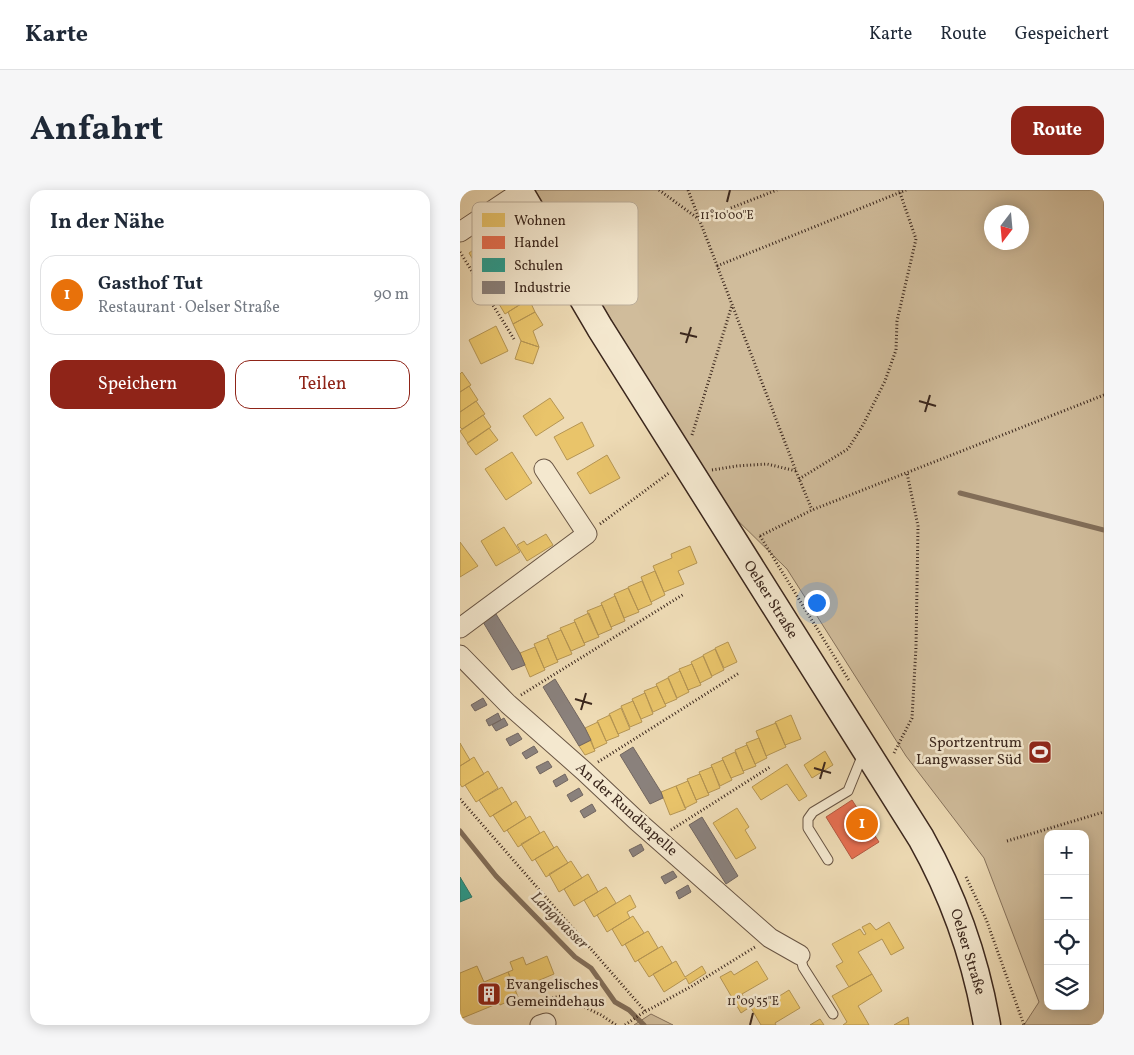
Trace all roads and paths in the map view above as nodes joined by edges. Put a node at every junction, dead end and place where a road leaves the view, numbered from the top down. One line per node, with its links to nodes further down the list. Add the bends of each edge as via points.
1 (659, 190): 9 (path)
2 (688, 190): 9 (path)
3 (777, 190): 9 (path)
4 (906, 190): 6 (path)
5 (520, 191): 7 (street); 8 (main road, Oelser Straße)
6 (900, 191): 13 (path); 24 (path, via 916,239 897,321 896,350 885,382 848,449)
7 (504, 202)
8 (526, 202)
9 (700, 220): 13 (path)
10 (472, 224): 11 (street)
11 (460, 232)
12 (460, 252): 14 (path)
13 (717, 266): 17 (path)
14 (472, 271)
15 (493, 305): 18 (path)
16 (587, 305): 20 (main road, Oelser Straße)
17 (732, 305): 20 (path); 22 (path)
18 (514, 339)
19 (1104, 394): 23 (path)
20 (684, 462): 22 (path, via 705,471 767,464); 26 (path); 27 (main road, Oelser Straße)
21 (544, 469): 26 (street)
22 (796, 471): 24 (path)
23 (907, 473): 25 (path); 33 (path, via 918,526 912,718)
24 (799, 479): 25 (path)
25 (812, 510): 27 (path)
26 (587, 534): 29 (street)
27 (738, 548): 33 (main road, Oelser Straße)
28 (684, 594): 32 (path)
29 (460, 628)
30 (460, 655): 32 (street, An der Rundkapelle)
31 (739, 673): 35 (path)
32 (508, 704): 35 (street, An der Rundkapelle)
33 (881, 754): 40 (lane, via 861,759 848,791 812,812 808,819 808,828); 48 (main road, Oelser Straße, via 940,875 965,940)
34 (770, 767): 38 (path)
35 (584, 771): 38 (street, An der Rundkapelle)
36 (460, 799): 43 (path)
37 (1104, 812): 39 (path)
38 (657, 839): 41 (street, An der Rundkapelle)
39 (1007, 841)
40 (828, 860)
41 (770, 938): 42 (street, An der Rundkapelle); 43 (path)
42 (800, 955): 44 (lane, via 803,967)
43 (645, 1012): 47 (path)
44 (833, 1014)
45 (543, 1024): 46 (path, via 551,998 562,996)
46 (616, 1025)
47 (625, 1025)
48 (987, 1025)

